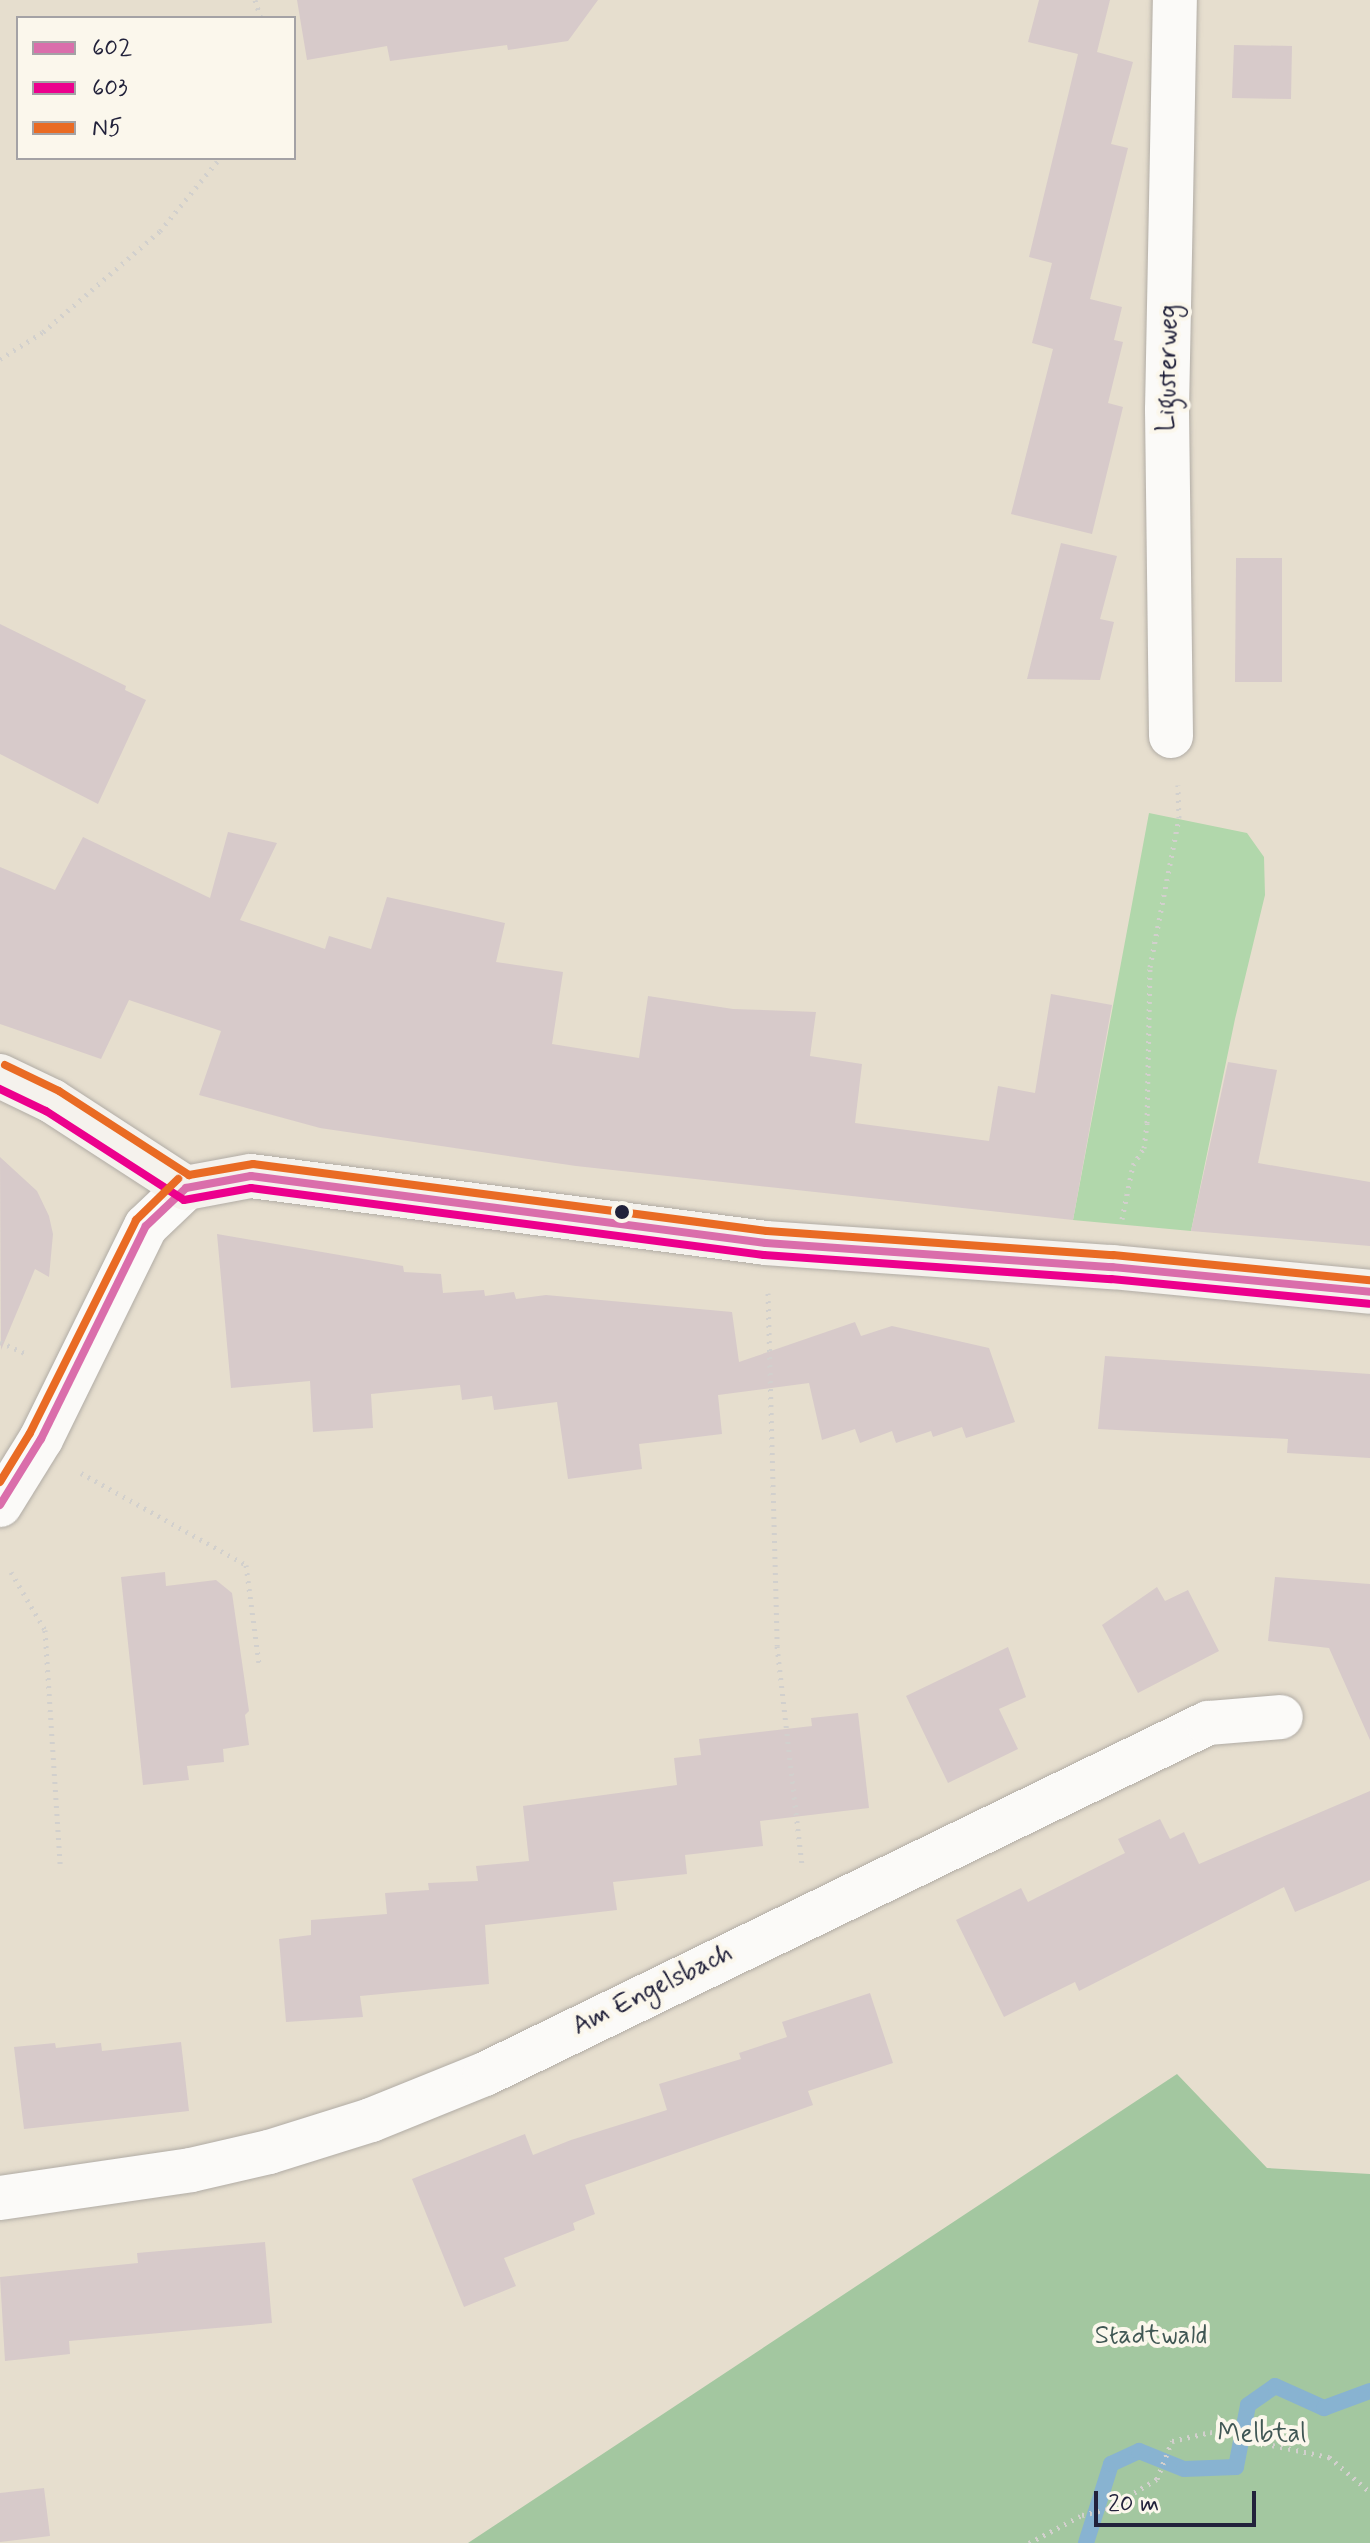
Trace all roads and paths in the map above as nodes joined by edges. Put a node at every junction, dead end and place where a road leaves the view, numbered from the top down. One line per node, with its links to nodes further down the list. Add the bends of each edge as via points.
1 (1175, 0): 4 (street, Ligusterweg, via 1167,410)
2 (218, 160): 3 (path, via 160,231 43,332)
3 (0, 359)
4 (1171, 736)
5 (1180, 794): 8 (path, via 1150,967 1144,1148 1133,1165)
6 (0, 1076): 7 (street, via 52,1101)
7 (186, 1188): 10 (street, via 251,1176 752,1242 1112,1267); 14 (street, via 146,1226 41,1439)
8 (1121, 1223)
9 (768, 1285): 19 (path, via 777,1646)
10 (1370, 1292)
11 (0, 1342): 12 (path)
12 (22, 1352)
13 (81, 1473): 16 (path, via 246,1565)
14 (0, 1505)
15 (11, 1572): 18 (path, via 45,1630)
16 (259, 1664)
17 (1281, 1717): 19 (street, Am Engelsbach, via 1208,1723)
18 (60, 1865)
19 (811, 1914): 20 (street, Am Engelsbach, via 485,2074 371,2120 191,2170)
20 (0, 2198)
21 (1370, 2492): 22 (path, via 1329,2457 1210,2432 1172,2441 1157,2479 1107,2509 1082,2515)
22 (1029, 2543)

